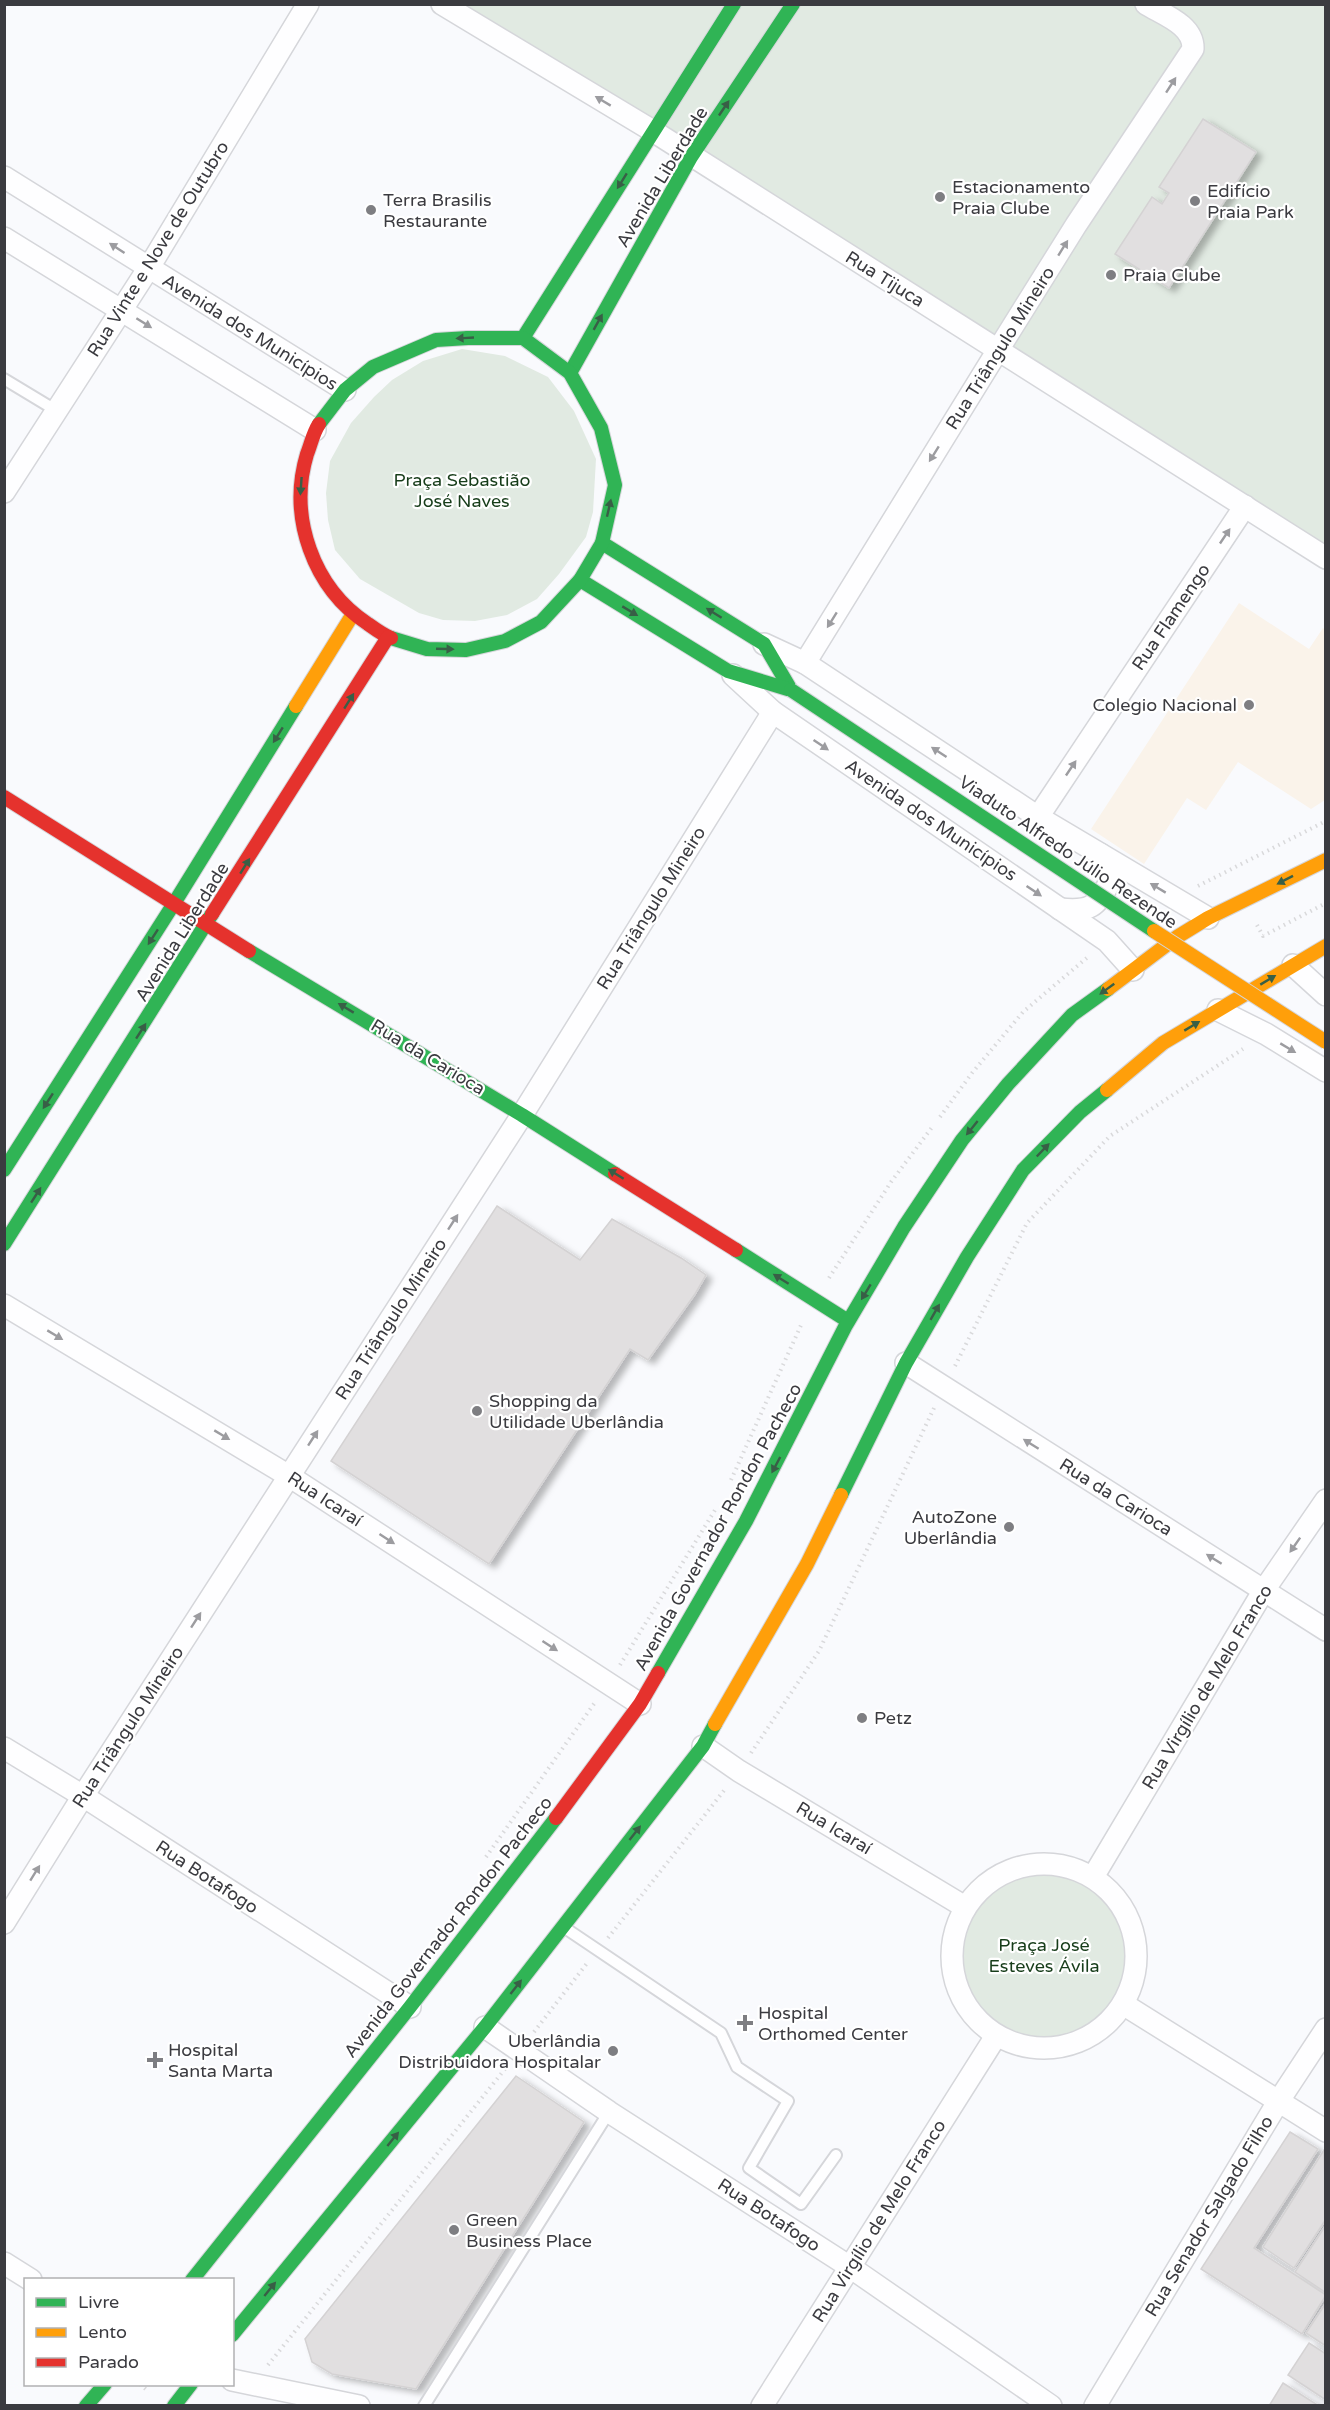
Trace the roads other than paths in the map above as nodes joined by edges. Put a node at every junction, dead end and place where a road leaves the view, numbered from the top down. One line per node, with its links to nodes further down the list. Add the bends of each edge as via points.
1 (308, 4): 10 (street, Rua Vinte e Nove de Outubro)
2 (442, 4): 6 (street, Rua Tijuca, one-way to 2)
3 (734, 4): 6 (street, Avenida Liberdade)
4 (793, 4): 7 (street, Avenida Liberdade, one-way to 4)
5 (1146, 4): 13 (street, Rua Triângulo Mineiro, one-way to 5, via 1193,49 1191,36 1184,27)
6 (653, 131): 7 (street, Rua Tijuca); 12 (street, Avenida Liberdade, one-way to 12)
7 (692, 157): 13 (street, Rua Tijuca); 14 (street, Avenida Liberdade, one-way to 7)
8 (4, 177): 10 (street, Avenida dos Municípios, one-way to 8)
9 (4, 238): 11 (street)
10 (148, 268): 11 (street, Rua Vinte e Nove de Outubro); 16 (street, Avenida dos Municípios)
11 (122, 309): 17 (street, Rua Vinte e Nove de Outubro); 18 (street, one-way to 18)
12 (524, 338): 14 (street); 16 (street, one-way to 16, via 436,340 374,367)
13 (998, 350): 20 (street, Rua Tijuca); 27 (street, Rua Triângulo Mineiro, one-way to 27)
14 (570, 373): 21 (street, one-way to 14, via 615,485 601,428)
15 (4, 379): 17 (lane)
16 (345, 390): 18 (street)
17 (57, 411): 19 (street, Rua Vinte e Nove de Outubro)
18 (315, 430): 24 (street, one-way to 24, via 303,468 300,509 308,548 326,584)
19 (4, 492)
20 (1245, 506): 22 (street, Rua Tijuca); 32 (street, Rua Flamengo, one-way to 20)
21 (602, 543): 23 (street); 26 (street, one-way to 21)
22 (1326, 558)
23 (580, 580): 25 (street, one-way to 23, via 427,649 466,650 505,640 541,622); 28 (street, Avenida dos Municípios, one-way to 28)
24 (353, 614): 25 (street); 35 (street, Avenida Liberdade, one-way to 35)
25 (388, 637): 38 (street, Avenida Liberdade, one-way to 25)
26 (764, 644): 27 (street); 29 (street)
27 (805, 663): 32 (street, one-way to 27)
28 (728, 671): 29 (street, Avenida dos Municípios); 30 (street, Avenida dos Municípios)
29 (791, 690): 44 (street, Viaduto Alfredo Júlio Rezende, bridge)
30 (773, 712): 36 (street, Avenida dos Municípios, one-way to 36); 46 (street, Rua Triângulo Mineiro)
31 (4, 797): 35 (street, Rua da Carioca)
32 (1038, 817): 33 (street)
33 (1100, 854): 36 (street, via 1112,879 1096,904 1079,910); 37 (street, one-way to 33)
34 (1326, 860): 37 (street, Avenida Governador Rondon Pacheco, one-way to 37)
35 (173, 905): 38 (street, Rua da Carioca); 47 (street, Avenida Liberdade, one-way to 47)
36 (1060, 909): 41 (street, Avenida dos Municípios, via 1107,941)
37 (1208, 918): 41 (street, Avenida Governador Rondon Pacheco)
38 (208, 925): 46 (street, Rua da Carioca, one-way to 38); 48 (street, Avenida Liberdade, one-way to 38)
39 (1326, 946): 40 (street)
40 (1293, 965): 42 (street); 43 (street, one-way to 40)
41 (1133, 970): 50 (street, Avenida Governador Rondon Pacheco, one-way to 50, via 1072,1015 962,1140)
42 (1326, 994)
43 (1218, 1010): 45 (street, one-way to 45); 51 (street, one-way to 43, via 1023,1170 1080,1112 1154,1051)
44 (1326, 1042)
45 (1326, 1071)
46 (522, 1115): 50 (street, Rua da Carioca, one-way to 46); 52 (street, Rua Triângulo Mineiro, one-way to 46)
47 (4, 1170)
48 (4, 1245)
49 (4, 1305): 52 (street, Rua Icaraí, one-way to 52)
50 (848, 1321): 56 (street, Avenida Governador Rondon Pacheco, one-way to 56, via 746,1521)
51 (906, 1363): 54 (street, Rua da Carioca, one-way to 51); 57 (street, via 807,1564)
52 (289, 1476): 56 (street, Rua Icaraí, one-way to 56); 59 (street, Rua Triângulo Mineiro, one-way to 52)
53 (1326, 1500): 54 (street, Rua Virgílio de Melo Franco, one-way to 54)
54 (1264, 1590): 55 (street, Rua da Carioca); 60 (street, Rua Virgílio de Melo Franco)
55 (1326, 1630)
56 (640, 1704): 65 (street, Avenida Governador Rondon Pacheco)
57 (704, 1746): 61 (street, Rua Icaraí); 63 (street, one-way to 57)
58 (4, 1748): 59 (street, Rua Botafogo)
59 (83, 1796): 62 (street, Rua Triângulo Mineiro, one-way to 59); 65 (street, Rua Botafogo)
60 (1093, 1877): 61 (street, via 1066,1866 1037,1863 1019,1867 985,1885); 64 (street, via 1115,1895 1130,1920 1137,1948 1134,1977)
61 (965, 1907): 68 (street, via 954,1934 951,1963 958,1991 973,2017)
62 (4, 1923)
63 (562, 1927): 66 (street, one-way to 63); 72 (lane, via 721,2033 737,2067 788,2101 749,2168 801,2204)
64 (1123, 2004): 68 (street, via 1104,2026 1080,2042 1042,2048); 69 (street)
65 (410, 2007): 76 (street, Avenida Governador Rondon Pacheco)
66 (485, 2027): 70 (street, Rua Botafogo); 77 (street, one-way to 66)
67 (1326, 2029): 69 (street, Rua Senador Salgado Filho)
68 (996, 2036): 74 (street, Rua Virgílio de Melo Franco)
69 (1278, 2102): 71 (street); 87 (street, Rua Senador Salgado Filho)
70 (609, 2112): 74 (street, Rua Botafogo); 84 (lane)
71 (1326, 2131)
72 (836, 2154)
73 (4, 2263): 75 (street)
74 (850, 2267): 85 (street, Rua Virgílio de Melo Franco); 86 (street, Rua Botafogo)
75 (28, 2278)
76 (194, 2278)
77 (234, 2333)
78 (234, 2380): 83 (street)
79 (104, 2386): 81 (street)
80 (190, 2386): 82 (street)
81 (86, 2406)
82 (174, 2406)
83 (359, 2406)
84 (424, 2406)
85 (762, 2406)
86 (1051, 2406)
87 (1095, 2406)

